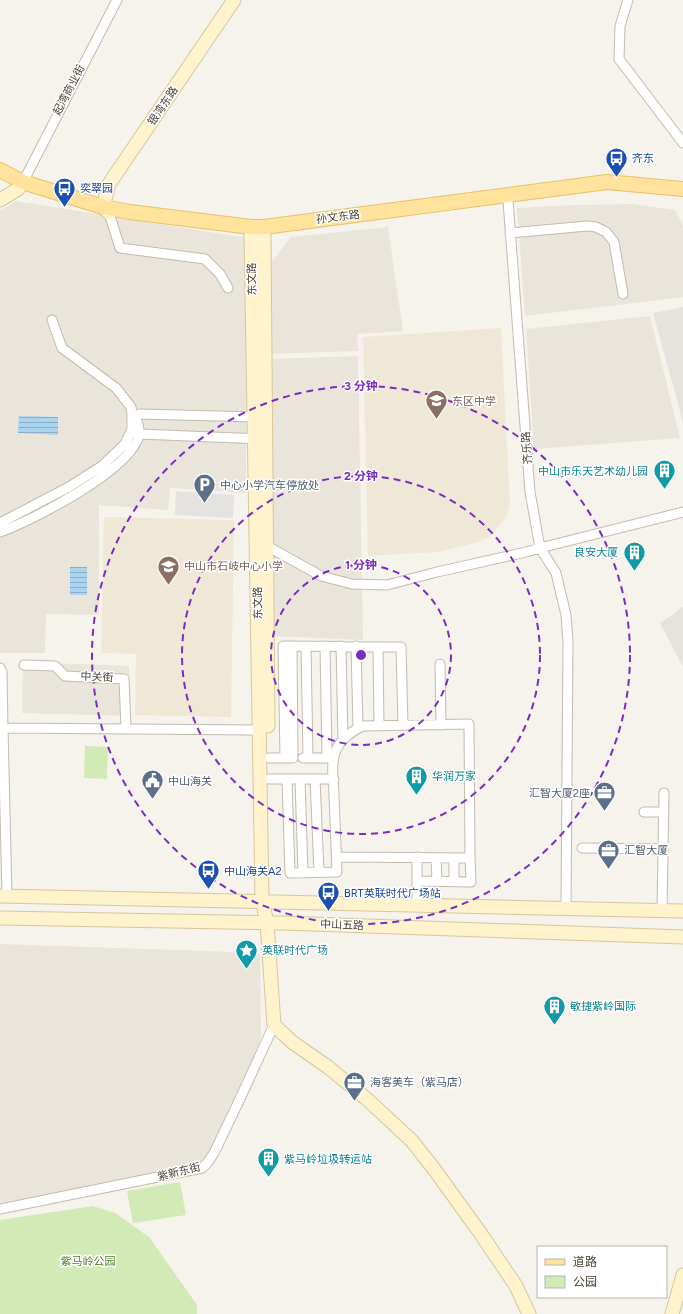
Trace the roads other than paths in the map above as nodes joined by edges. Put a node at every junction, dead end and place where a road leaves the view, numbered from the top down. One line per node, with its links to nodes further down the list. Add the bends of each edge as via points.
1 (116, 0): 6 (street, 起湾商业街)
2 (234, 0): 11 (street, 银湾东路, via 109,184)
3 (628, 0): 4 (street, via 620,26 619,59)
4 (683, 143)
5 (0, 170): 6 (main road, 孙文东路)
6 (10, 185): 9 (street); 11 (main road, 孙文东路)
7 (683, 189): 11 (main road, 孙文东路, via 607,182 264,227)
8 (683, 196): 10 (main road, 孙文东路, via 607,190)
9 (0, 200)
10 (508, 201): 12 (street, 齐乐路); 13 (main road, 孙文东路)
11 (106, 210): 13 (main road, 孙文东路); 14 (street, via 120,248 205,259 220,274)
12 (510, 232): 15 (street, via 587,226 606,232 614,242); 25 (street, 齐乐路, via 530,492)
13 (258, 234): 17 (street, 东文路)
14 (228, 288)
15 (623, 294)
16 (52, 320): 18 (street, via 62,348 116,388 131,407)
17 (260, 417): 18 (street, via 140,414); 20 (street, 东文路)
18 (133, 423): 19 (street, via 134,432); 19 (street, via 138,422); 22 (street, via 125,444 102,466 69,487)
19 (139, 434): 20 (street); 23 (street, via 132,449 109,472 88,487)
20 (260, 439): 24 (street, 东文路); 40 (street, 东文路)
21 (683, 512): 25 (street)
22 (0, 523)
23 (0, 532)
24 (267, 546): 25 (street, via 322,576 352,584 387,585); 42 (street, 东文路)
25 (540, 548): 69 (street, via 556,573 566,615 568,641)
26 (306, 646): 27 (street); 43 (street, via 292,646); 44 (street)
27 (324, 646): 28 (street); 45 (street)
28 (341, 646): 29 (street); 41 (street)
29 (356, 646): 30 (street); 38 (street)
30 (378, 646): 35 (street, via 402,647); 36 (street)
31 (24, 664): 39 (street, 中关街, via 55,666 65,676 124,679)
32 (440, 664): 34 (street)
33 (0, 668): 37 (street)
34 (441, 724): 35 (street); 60 (street, via 469,724)
35 (403, 725): 36 (street)
36 (379, 726): 38 (street)
37 (1, 728): 39 (street); 66 (street)
38 (358, 728): 41 (street)
39 (126, 729): 40 (street)
40 (260, 730): 67 (street, 东文路)
41 (343, 740): 45 (street)
42 (269, 758): 43 (street); 46 (street, 东文路)
43 (289, 758): 44 (street)
44 (308, 758): 45 (street)
45 (330, 758): 50 (street)
46 (269, 779): 47 (street); 67 (street, 东文路)
47 (287, 779): 48 (street); 62 (street, via 290,873)
48 (300, 779): 49 (street); 62 (street)
49 (315, 779): 50 (street); 61 (street)
50 (334, 779): 56 (street)
51 (664, 793): 53 (street)
52 (644, 812): 53 (street)
53 (664, 812): 55 (street)
54 (582, 848): 55 (street)
55 (663, 849): 70 (street)
56 (337, 857): 57 (street); 61 (street, via 337,872)
57 (417, 857): 58 (street); 63 (street)
58 (436, 858): 59 (street); 64 (street)
59 (454, 858): 60 (street); 65 (street)
60 (470, 858): 65 (street, via 471,882)
61 (319, 872): 62 (street)
62 (303, 873)
63 (417, 881): 64 (street); 68 (street)
64 (437, 881): 65 (street)
65 (454, 881)
66 (3, 896): 67 (street, 中山五路)
67 (266, 901): 68 (street, 中山五路); 73 (street)
68 (417, 904): 69 (street, 中山五路)
69 (566, 908): 70 (street, 中山五路)
70 (662, 910): 71 (street, 中山五路)
71 (683, 910)
72 (0, 918): 73 (street, 中山五路)
73 (268, 923): 74 (street, 中山五路); 75 (street)
74 (683, 937)
75 (274, 1025): 76 (street, 紫新东街, via 241,1098 207,1164 202,1168); 78 (street, via 292,1042 328,1067 369,1101 412,1141 481,1234 516,1286)
76 (0, 1209)
77 (683, 1275): 79 (street)
78 (529, 1314)
79 (672, 1314)

